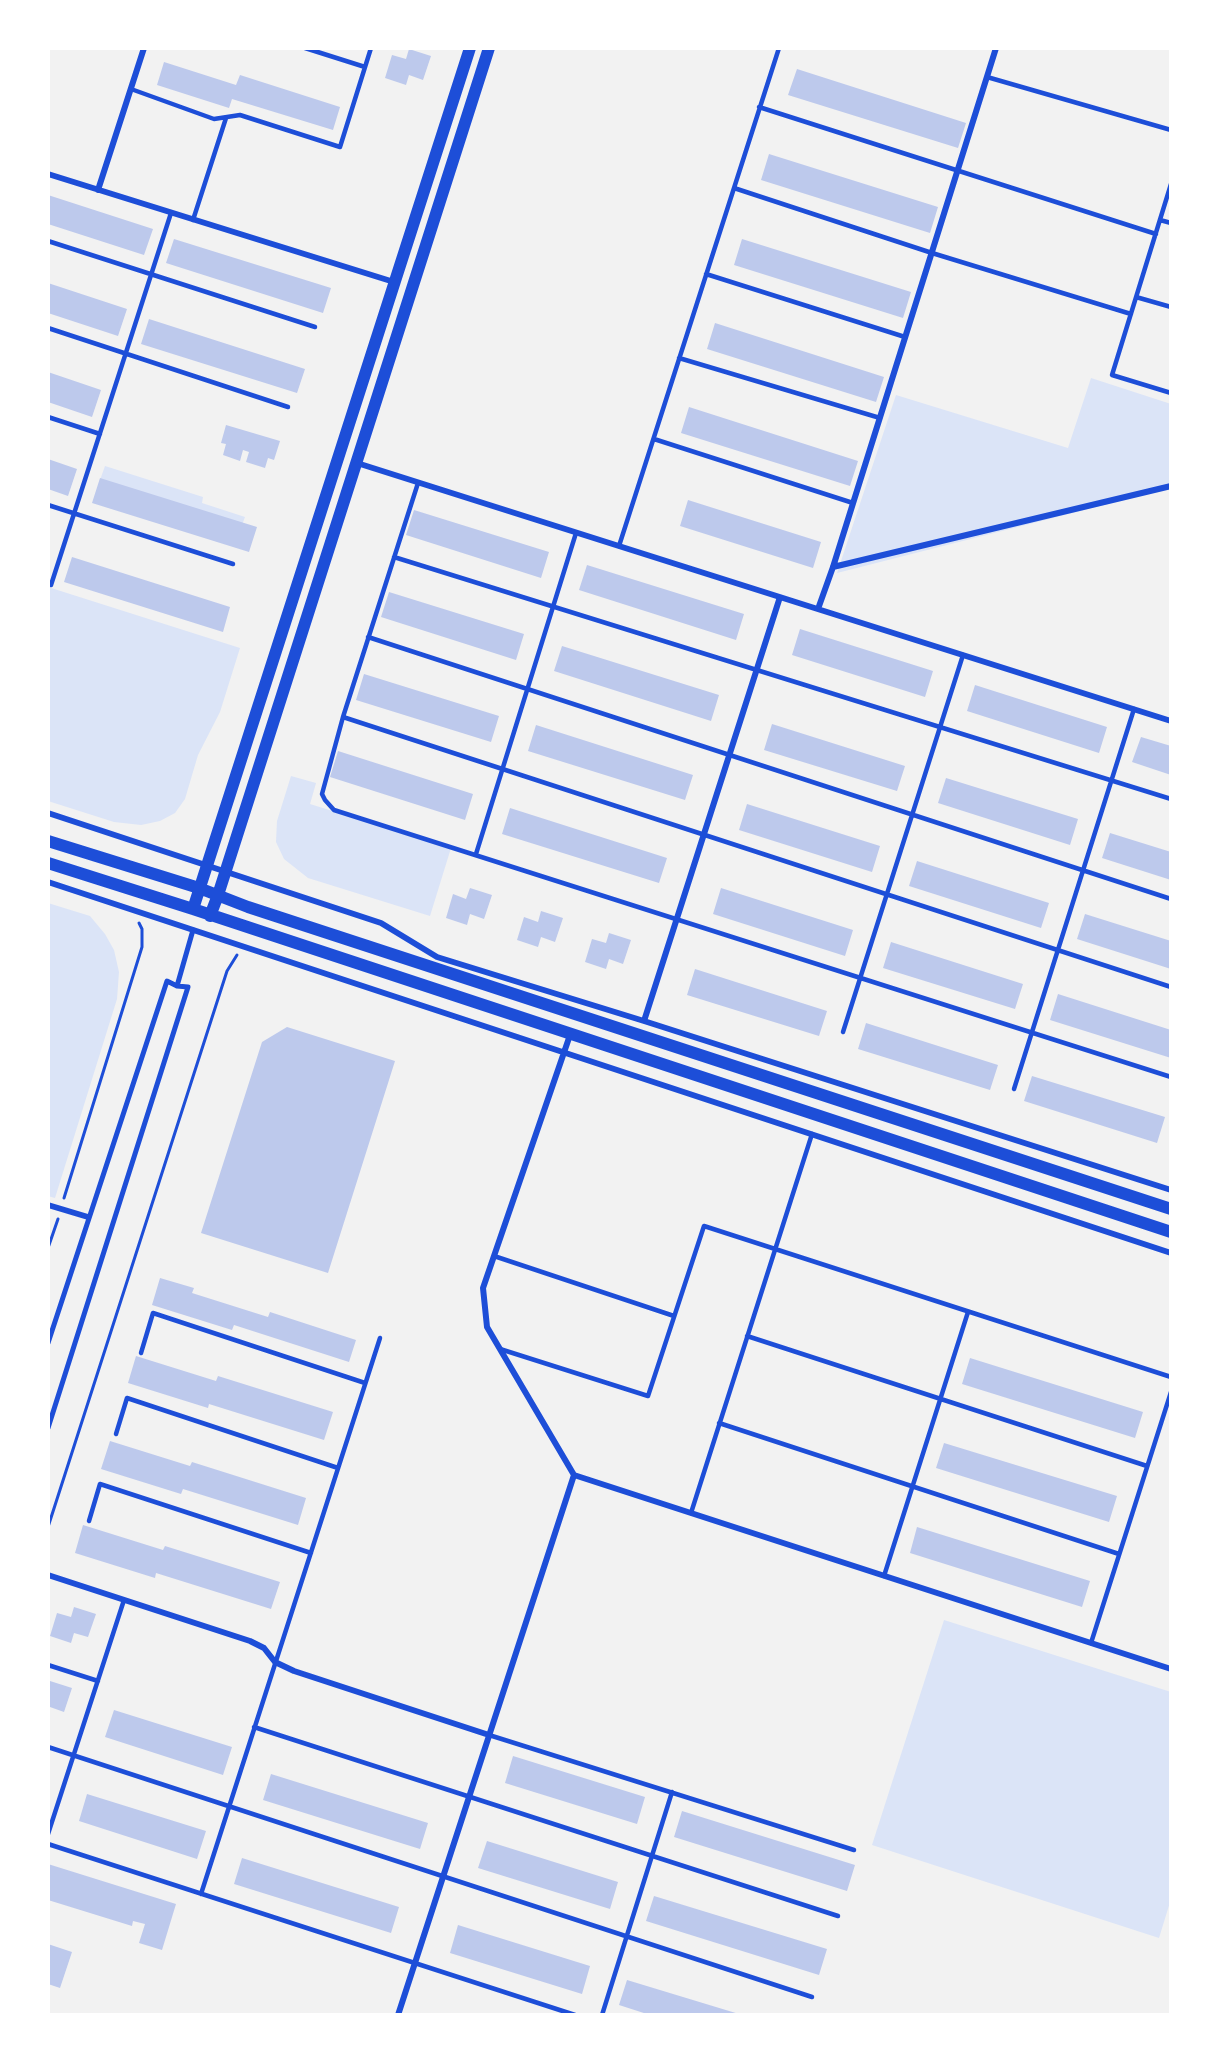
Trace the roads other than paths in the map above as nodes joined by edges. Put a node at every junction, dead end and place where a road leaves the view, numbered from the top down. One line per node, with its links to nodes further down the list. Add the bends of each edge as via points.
1 (144, 48): 10 (street)
2 (305, 48): 8 (lane)
3 (371, 48): 8 (lane)
4 (470, 48): 28 (main road)
5 (489, 48): 43 (main road)
6 (778, 48): 11 (lane)
7 (996, 48): 9 (street)
8 (366, 67): 12 (lane, via 340,147 240,115)
9 (987, 77): 13 (lane); 14 (street)
10 (131, 89): 12 (lane, via 214,119); 18 (street)
11 (759, 107): 14 (lane); 17 (lane)
12 (225, 118): 20 (lane)
13 (1171, 130)
14 (957, 171): 23 (lane); 25 (street)
15 (48, 174): 18 (street)
16 (1171, 184): 21 (lane)
17 (734, 188): 25 (lane); 27 (lane)
18 (98, 190): 19 (street)
19 (171, 213): 20 (street); 26 (lane)
20 (193, 220): 28 (street)
21 (1160, 220): 22 (lane); 23 (lane)
22 (1171, 223)
23 (1156, 234): 29 (lane)
24 (48, 240): 26 (lane)
25 (932, 253): 31 (lane); 34 (street)
26 (151, 274): 32 (lane); 35 (lane)
27 (706, 274): 34 (lane); 36 (lane)
28 (393, 282): 76 (main road)
29 (1136, 297): 30 (lane); 31 (lane)
30 (1171, 307)
31 (1131, 314): 37 (lane, via 1112,375)
32 (315, 327)
33 (48, 328): 35 (lane)
34 (905, 337): 40 (street)
35 (125, 354): 38 (lane); 41 (lane)
36 (679, 358): 40 (lane); 42 (lane)
37 (1171, 393)
38 (288, 406)
39 (48, 417): 41 (lane)
40 (880, 418): 46 (street)
41 (100, 434): 48 (lane)
42 (654, 439): 46 (lane); 50 (lane)
43 (357, 463): 44 (street); 78 (main road)
44 (418, 483): 49 (street); 51 (lane)
45 (1171, 486): 53 (street)
46 (853, 503): 53 (street)
47 (48, 505): 48 (lane)
48 (74, 513): 52 (lane); 54 (lane)
49 (576, 532): 50 (street); 56 (lane)
50 (619, 546): 55 (street)
51 (394, 557): 56 (lane); 58 (lane)
52 (233, 564)
53 (833, 567): 57 (street)
54 (51, 585)
55 (780, 597): 57 (street); 60 (street)
56 (553, 607): 60 (lane); 61 (lane)
57 (818, 609): 59 (street)
58 (368, 637): 61 (lane); 63 (lane)
59 (963, 655): 62 (street); 65 (lane)
60 (757, 670): 65 (lane); 66 (street)
61 (527, 689): 66 (lane); 67 (lane)
62 (1134, 709): 64 (street); 68 (lane)
63 (343, 717): 67 (lane); 74 (lane, via 322,794 334,810)
64 (1171, 721)
65 (940, 727): 68 (lane); 71 (lane)
66 (729, 755): 71 (lane); 72 (street)
67 (502, 769): 72 (lane); 74 (lane)
68 (1112, 780): 69 (lane); 77 (lane)
69 (1171, 799)
70 (48, 813): 76 (street)
71 (912, 815): 77 (lane); 81 (lane)
72 (704, 834): 81 (lane); 86 (street)
73 (48, 841): 80 (main road)
74 (476, 854): 86 (lane)
75 (48, 863): 84 (main road)
76 (207, 866): 78 (street); 80 (main road)
77 (1084, 871): 83 (lane); 88 (lane)
78 (225, 872): 82 (main road); 92 (street, via 381,923 437,957)
79 (48, 882): 87 (street)
80 (199, 888): 82 (main road); 84 (main road)
81 (887, 894): 88 (lane); 89 (lane)
82 (218, 896): 85 (main road); 102 (main road)
83 (1171, 899)
84 (193, 909): 85 (main road)
85 (210, 916): 95 (main road)
86 (677, 919): 89 (lane); 92 (street)
87 (193, 930): 90 (street); 96 (street)
88 (1058, 950): 91 (lane); 94 (lane)
89 (860, 977): 93 (lane); 94 (lane)
90 (177, 986): 103 (street, via 167,981); 120 (street, via 188,987)
91 (1171, 987)
92 (644, 1021): 100 (street)
93 (843, 1032)
94 (1032, 1032): 97 (lane); 98 (lane)
95 (570, 1035): 96 (street); 104 (main road)
96 (564, 1053): 99 (street); 107 (street)
97 (1171, 1077)
98 (1014, 1089)
99 (812, 1134): 105 (lane); 106 (street)
100 (1171, 1188)
101 (48, 1205): 103 (street)
102 (1171, 1209)
103 (88, 1218): 112 (street)
104 (1171, 1232)
105 (775, 1250): 108 (lane); 109 (lane, via 704,1226); 110 (lane)
106 (1171, 1253)
107 (494, 1256): 109 (lane); 113 (street, via 483,1288 487,1327)
108 (968, 1312): 115 (lane); 118 (lane)
109 (674, 1316): 113 (lane, via 648,1396)
110 (747, 1336): 118 (lane); 119 (lane)
111 (380, 1338): 116 (lane)
112 (48, 1343)
113 (499, 1349): 124 (street)
114 (141, 1353): 116 (lane, via 153,1313)
115 (1171, 1377)
116 (365, 1383): 123 (lane)
117 (1171, 1392): 122 (lane)
118 (941, 1399): 122 (lane); 125 (lane)
119 (719, 1423): 125 (lane); 126 (lane)
120 (48, 1428)
121 (116, 1434): 123 (lane, via 127,1398)
122 (1147, 1466): 129 (lane)
123 (338, 1468): 128 (lane)
124 (573, 1475): 126 (street); 139 (street)
125 (913, 1486): 129 (lane); 131 (lane)
126 (691, 1513): 131 (street)
127 (89, 1521): 128 (lane, via 100,1484)
128 (311, 1553): 134 (lane)
129 (1119, 1554): 133 (lane)
130 (48, 1575): 132 (street)
131 (884, 1576): 133 (street)
132 (124, 1600): 134 (street, via 250,1641 264,1648); 137 (lane)
133 (1091, 1643): 136 (street)
134 (275, 1662): 138 (lane); 139 (street)
135 (48, 1665): 137 (lane)
136 (1171, 1669)
137 (98, 1681): 141 (lane)
138 (254, 1727): 143 (lane); 144 (lane)
139 (489, 1735): 142 (lane); 143 (street)
140 (48, 1747): 141 (lane)
141 (75, 1756): 144 (lane); 145 (lane)
142 (672, 1792): 147 (lane); 148 (lane)
143 (469, 1796): 148 (lane); 149 (street)
144 (229, 1806): 149 (lane); 150 (lane)
145 (48, 1834)
146 (48, 1844): 150 (lane)
147 (854, 1850)
148 (652, 1856): 151 (lane); 152 (lane)
149 (443, 1876): 152 (lane); 153 (street)
150 (201, 1894): 153 (lane)
151 (838, 1916)
152 (627, 1936): 154 (lane); 157 (lane)
153 (415, 1963): 155 (street); 156 (lane)
154 (812, 1997)
155 (398, 2015)
156 (575, 2015)
157 (602, 2015)

